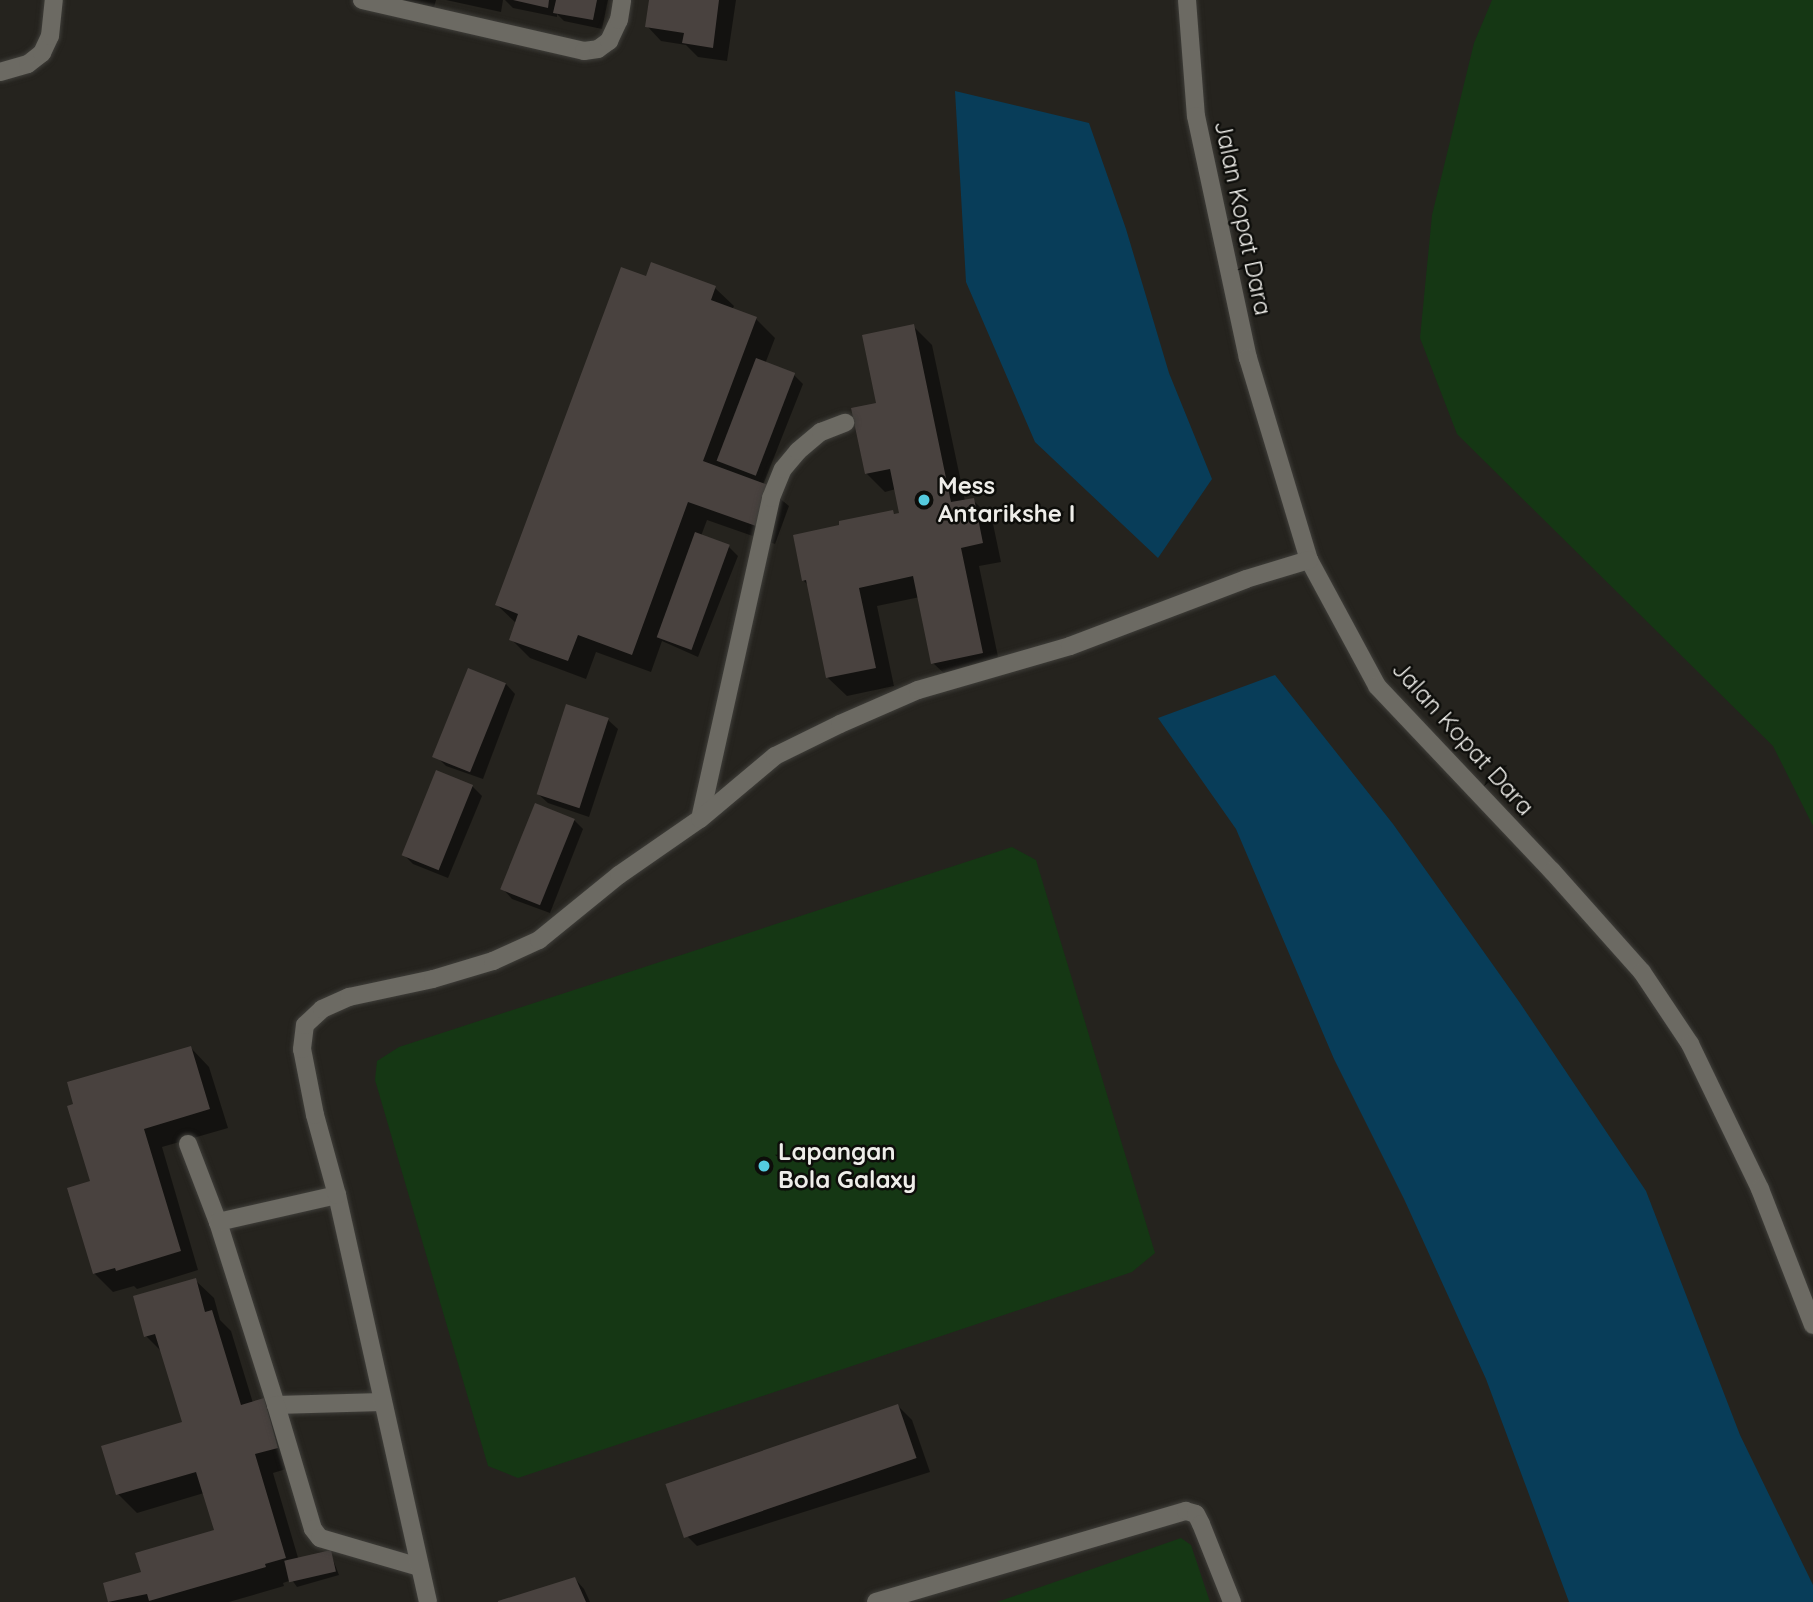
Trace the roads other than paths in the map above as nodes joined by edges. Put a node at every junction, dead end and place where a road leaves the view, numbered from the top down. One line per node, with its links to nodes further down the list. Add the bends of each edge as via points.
1 (54, 0): 5 (street, via 50,36 42,53 29,64)
2 (362, 0): 3 (street, via 584,51 609,41)
3 (622, 0)
4 (1187, 0): 7 (street, Jalan Kopat Dara, via 1196,116 1245,344)
5 (0, 72)
6 (845, 423): 8 (street, via 821,432 798,450 783,469 771,498)
7 (1308, 560): 8 (street, via 1070,646 918,690 775,756); 12 (street, Jalan Kopat Dara, via 1377,686 1642,972 1690,1044 1760,1189)
8 (700, 819): 10 (street, via 619,875 539,940 493,961 433,979 349,997 322,1009 305,1025 302,1049)
9 (188, 1144): 11 (street)
10 (337, 1195): 11 (street); 13 (street)
11 (218, 1222): 14 (street)
12 (1813, 1325)
13 (382, 1402): 14 (street); 15 (street)
14 (276, 1405): 15 (street, via 313,1529 320,1538)
15 (419, 1567): 17 (street)
16 (918, 1595): 18 (street); 19 (street, via 1186,1511 1196,1514)
17 (428, 1602)
18 (876, 1602)
19 (1232, 1602)

